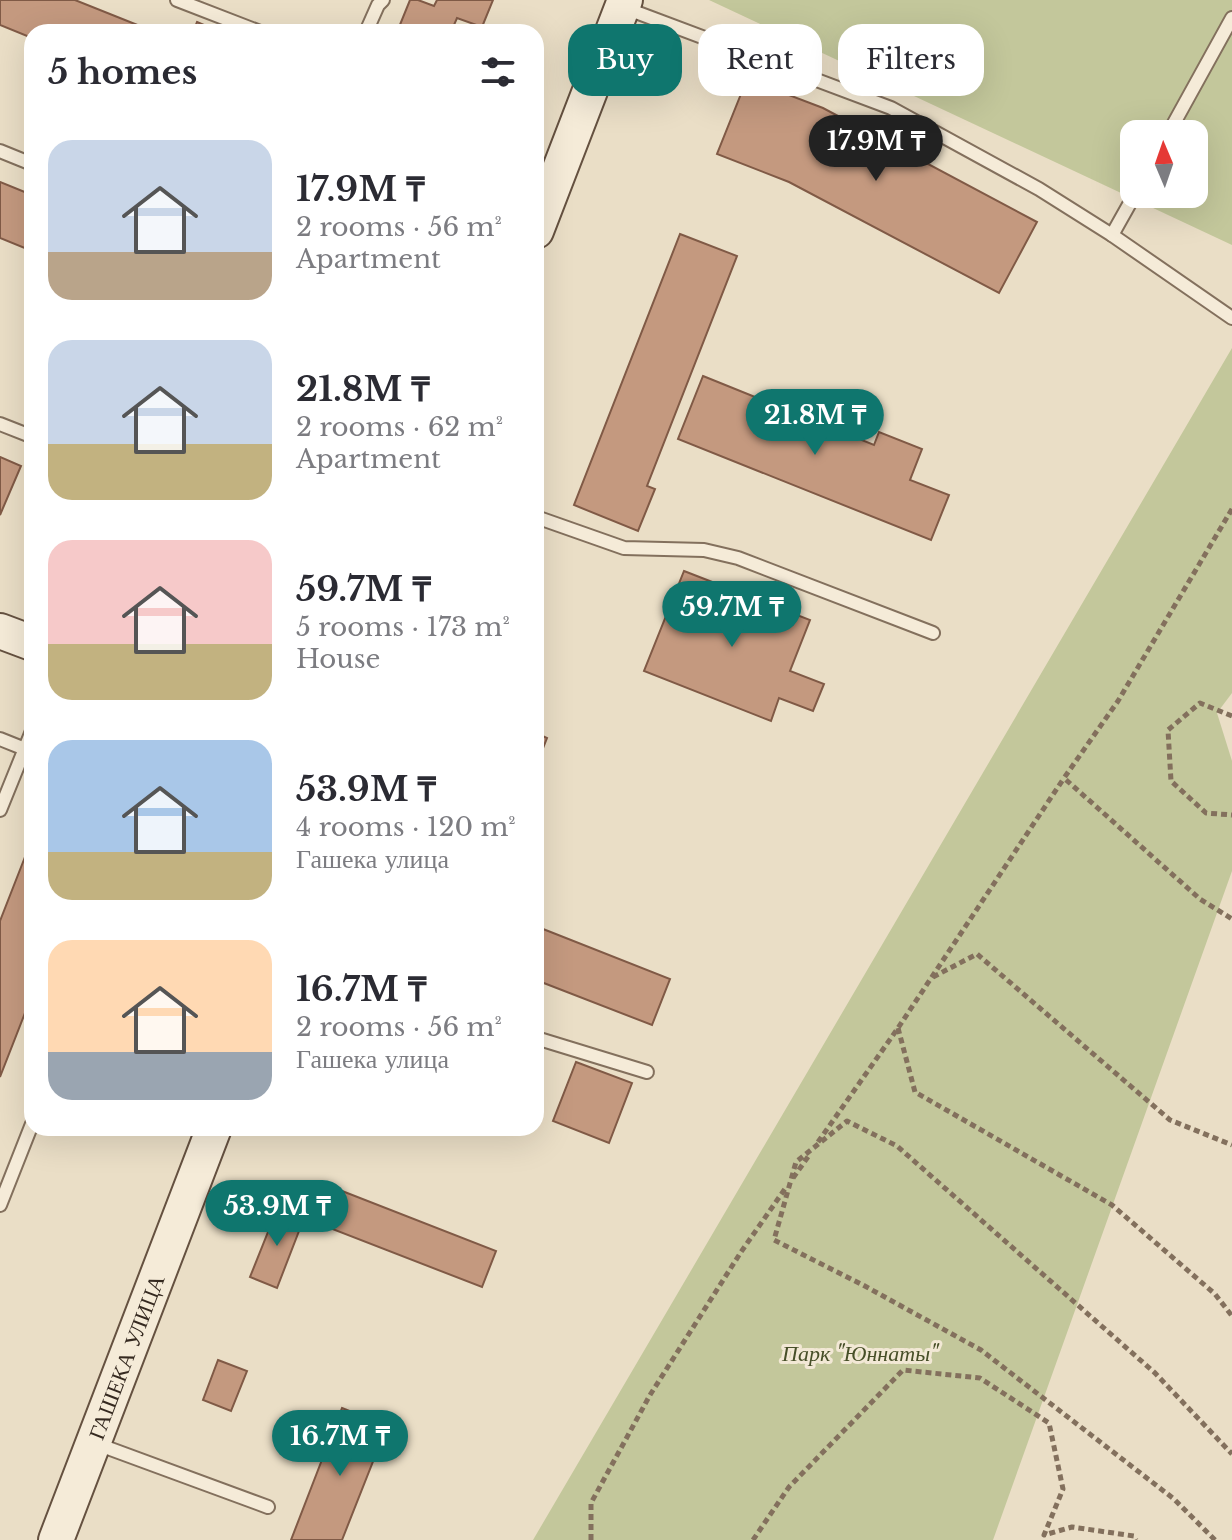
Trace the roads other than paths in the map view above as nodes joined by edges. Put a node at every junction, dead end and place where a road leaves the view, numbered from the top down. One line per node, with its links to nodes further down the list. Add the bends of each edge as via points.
1 (177, 0): 5 (lane)
2 (383, 0): 6 (lane)
3 (623, 3): 11 (main road); 12 (lane, via 891,108)
4 (1232, 18): 7 (lane)
5 (239, 24)
6 (370, 24)
7 (1176, 120)
8 (0, 151): 9 (lane)
9 (24, 161)
10 (1127, 208): 12 (lane)
11 (544, 210)
12 (1112, 235): 13 (lane)
13 (1232, 318)
14 (0, 424): 15 (lane)
15 (24, 433)
16 (544, 520): 18 (lane, via 624,548 704,550 738,558)
17 (0, 631): 19 (main road)
18 (933, 633)
19 (24, 640)
20 (0, 739): 21 (lane)
21 (24, 749)
22 (24, 751): 23 (lane)
23 (0, 810)
24 (544, 1040): 25 (lane)
25 (647, 1072)
26 (27, 1136): 28 (lane)
27 (211, 1136): 29 (main road, ГАШЕКА УЛИЦА)
28 (0, 1205)
29 (94, 1443): 30 (lane); 31 (main road, ГАШЕКА УЛИЦА)
30 (268, 1507)
31 (56, 1540)

